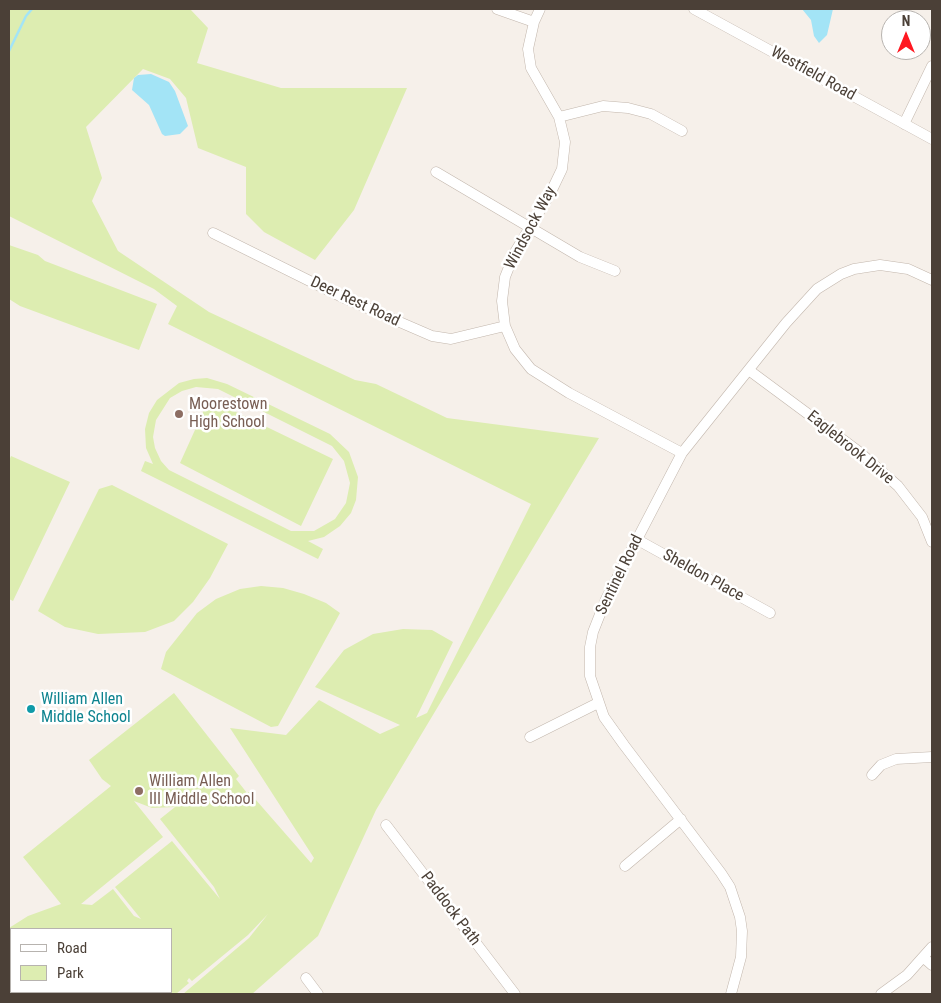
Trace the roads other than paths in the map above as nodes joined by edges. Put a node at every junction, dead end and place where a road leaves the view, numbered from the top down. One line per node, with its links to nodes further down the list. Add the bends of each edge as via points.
1 (497, 9): 4 (street)
2 (540, 9): 4 (street, Windsock Way)
3 (694, 9): 7 (street, Westfield Road)
4 (534, 22): 6 (street, Windsock Way, via 528,49 531,68)
5 (932, 66): 7 (street)
6 (558, 117): 8 (street, via 603,106 628,108 651,114); 11 (street, Windsock Way, via 565,142 562,169)
7 (904, 124): 9 (street, Westfield Road)
8 (682, 131)
9 (932, 139)
10 (436, 172): 11 (street)
11 (529, 229): 13 (street, via 580,258); 15 (street, Windsock Way, via 505,277 502,301)
12 (213, 232): 15 (street, Deer Rest Road, via 344,298 432,336 451,339)
13 (615, 271)
14 (932, 280): 16 (street, Sentinel Road, via 908,269 880,265 841,274 817,289)
15 (505, 326): 17 (street, Windsock Way, via 514,349 531,369 569,393)
16 (750, 371): 17 (street, Sentinel Road); 19 (street, Eaglebrook Drive, via 858,451 898,486 922,518)
17 (682, 453): 18 (street, Sentinel Road)
18 (636, 539): 20 (street, Sheldon Place); 21 (street, Sentinel Road, via 593,632 590,676)
19 (932, 542)
20 (770, 613)
21 (598, 703): 22 (street); 25 (street, Sentinel Road, via 624,745)
22 (530, 737)
23 (932, 757): 24 (street, via 896,759 881,765)
24 (872, 775)
25 (681, 819): 27 (street); 33 (street, Sentinel Road, via 721,873 740,916 741,957)
26 (386, 824): 32 (street, Paddock Path)
27 (625, 866)
28 (932, 947): 29 (street)
29 (928, 962): 34 (street)
30 (306, 978): 31 (street)
31 (318, 994)
32 (515, 994)
33 (731, 994)
34 (881, 994)

